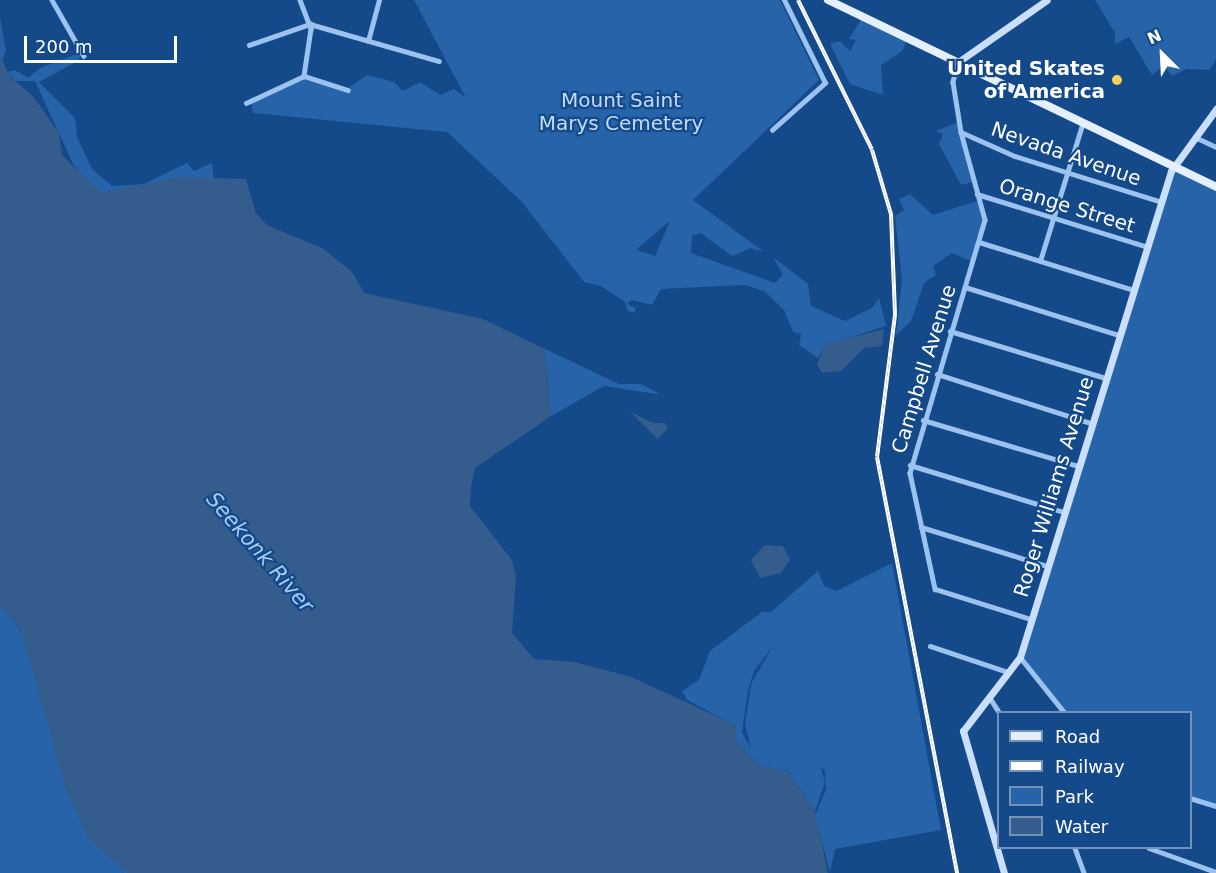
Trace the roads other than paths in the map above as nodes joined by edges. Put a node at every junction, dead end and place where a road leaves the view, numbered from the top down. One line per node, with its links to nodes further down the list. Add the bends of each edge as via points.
1 (52, 0): 10 (street)
2 (300, 0): 7 (street)
3 (379, 0): 8 (street)
4 (784, 0): 18 (street, via 825,83)
5 (828, 0): 12 (main road)
6 (1047, 0): 12 (main road)
7 (310, 24): 8 (street); 9 (street); 13 (street)
8 (368, 41): 11 (street)
9 (249, 45)
10 (84, 56)
11 (439, 61)
12 (958, 62): 17 (main road); 19 (street, Campbell Avenue, via 953,82)
13 (304, 76): 14 (street); 15 (street)
14 (348, 90)
15 (246, 103)
16 (1216, 109): 20 (main road, Roger Williams Avenue)
17 (1083, 122): 22 (main road); 23 (street)
18 (772, 130)
19 (961, 132): 23 (street, Nevada Avenue); 25 (street, Campbell Avenue)
20 (1195, 137): 21 (street); 22 (main road, Roger Williams Avenue)
21 (1216, 147)
22 (1175, 166): 24 (main road); 26 (main road, Roger Williams Avenue)
23 (1068, 173): 26 (street, Nevada Avenue); 27 (street)
24 (1216, 187)
25 (977, 194): 27 (street, Orange Street); 28 (street, Campbell Avenue, via 985,220)
26 (1162, 202): 29 (main road, Roger Williams Avenue)
27 (1054, 216): 29 (street, Orange Street); 30 (street)
28 (979, 242): 30 (street); 31 (street, Campbell Avenue)
29 (1148, 247): 32 (main road, Roger Williams Avenue)
30 (1040, 261): 32 (street)
31 (965, 287): 33 (street, Campbell Avenue); 34 (street)
32 (1134, 290): 34 (main road, Roger Williams Avenue)
33 (950, 332): 35 (street, Campbell Avenue); 36 (street)
34 (1119, 335): 36 (main road, Roger Williams Avenue)
35 (937, 374): 37 (street, Campbell Avenue); 38 (street)
36 (1106, 378): 38 (main road, Roger Williams Avenue)
37 (923, 420): 39 (street, Campbell Avenue); 40 (street)
38 (1091, 423): 40 (main road, Roger Williams Avenue)
39 (910, 465): 41 (street); 42 (street, Campbell Avenue)
40 (1078, 466): 41 (main road, Roger Williams Avenue)
41 (1064, 512): 43 (main road, Roger Williams Avenue)
42 (921, 527): 43 (street); 44 (street, Campbell Avenue, via 935,589)
43 (1047, 566): 44 (main road, Roger Williams Avenue)
44 (1031, 619): 46 (main road, Roger Williams Avenue)
45 (930, 646): 47 (street)
46 (1020, 657): 47 (main road, Roger Williams Avenue); 50 (street)
47 (1008, 672): 48 (main road, Roger Williams Avenue)
48 (990, 698): 49 (street); 53 (main road, Roger Williams Avenue, via 963,735)
49 (998, 711)
50 (1063, 711)
51 (1192, 798): 52 (street)
52 (1216, 806)
53 (996, 838)
54 (999, 849): 58 (main road, Roger Williams Avenue)
55 (1075, 849): 59 (street)
56 (1152, 849): 57 (street)
57 (1216, 872)
58 (1004, 873)
59 (1084, 873)

